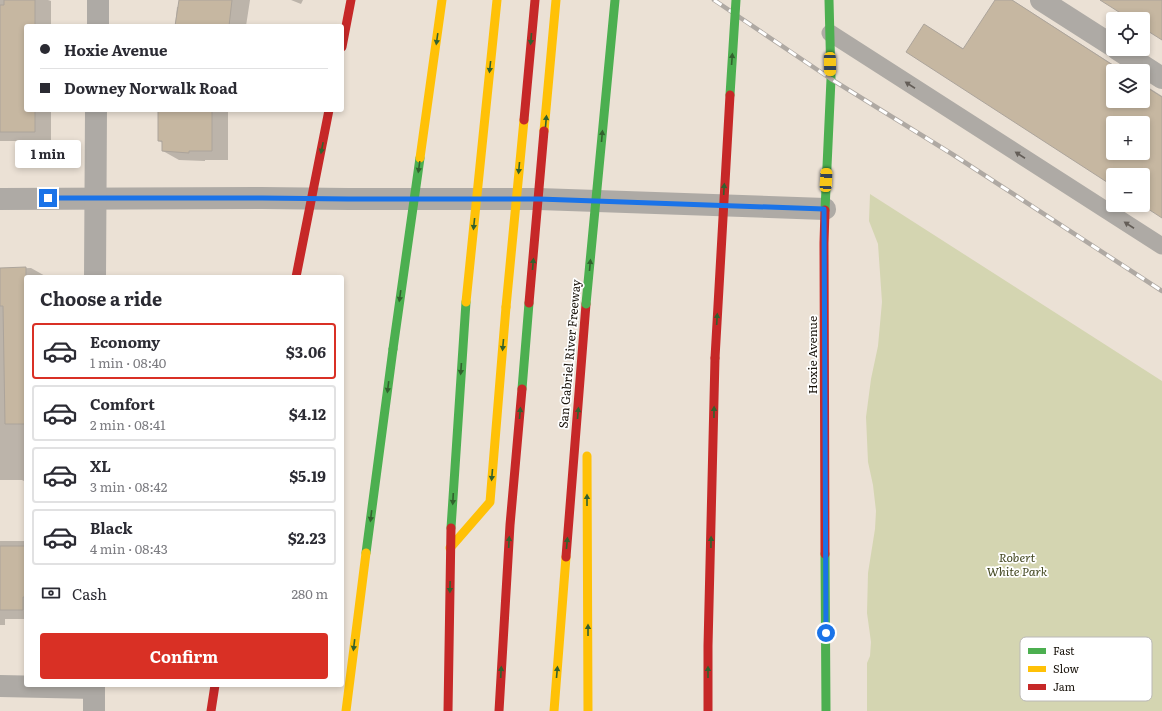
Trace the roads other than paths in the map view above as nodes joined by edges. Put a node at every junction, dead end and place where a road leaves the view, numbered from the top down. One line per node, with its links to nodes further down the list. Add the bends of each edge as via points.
1 (98, 0): 11 (street)
2 (351, 0): 13 (main road)
3 (442, 0): 35 (main road, one-way to 35, bridge)
4 (497, 0): 28 (main road, one-way to 28, bridge, via 466,302)
5 (535, 0): 28 (main road, one-way to 28, bridge, via 490,502)
6 (556, 0): 37 (main road, one-way to 6, bridge, via 510,525)
7 (615, 0): 25 (main road, San Gabriel River Freeway, one-way to 7, bridge)
8 (736, 0): 40 (main road, one-way to 8, bridge, via 715,358)
9 (829, 0): 12 (main road, Hoxie Avenue)
10 (1041, 0): 14 (street)
11 (98, 24)
12 (830, 33): 21 (main road, Hoxie Avenue, via 831,79); 22 (lane, one-way to 12)
13 (344, 37)
14 (1106, 42)
15 (1128, 56): 16 (street)
16 (1162, 78)
17 (96, 112): 19 (street)
18 (330, 112): 24 (main road, one-way to 24, bridge)
19 (95, 198): 20 (street); 21 (street, via 539,199); 23 (street)
20 (0, 199)
21 (824, 209): 41 (main road, Hoxie Avenue)
22 (1162, 246)
23 (95, 275)
24 (296, 275)
25 (586, 304): 26 (main road); 38 (main road, San Gabriel River Freeway, one-way to 25)
26 (587, 408)
27 (587, 448): 39 (main road, one-way to 27)
28 (450, 548): 36 (main road, one-way to 36)
29 (0, 686): 30 (street)
30 (24, 686)
31 (94, 687): 33 (street)
32 (215, 687): 34 (main road)
33 (94, 711)
34 (211, 711)
35 (346, 711)
36 (448, 711)
37 (499, 711)
38 (554, 711)
39 (588, 711)
40 (708, 711)
41 (826, 711)

